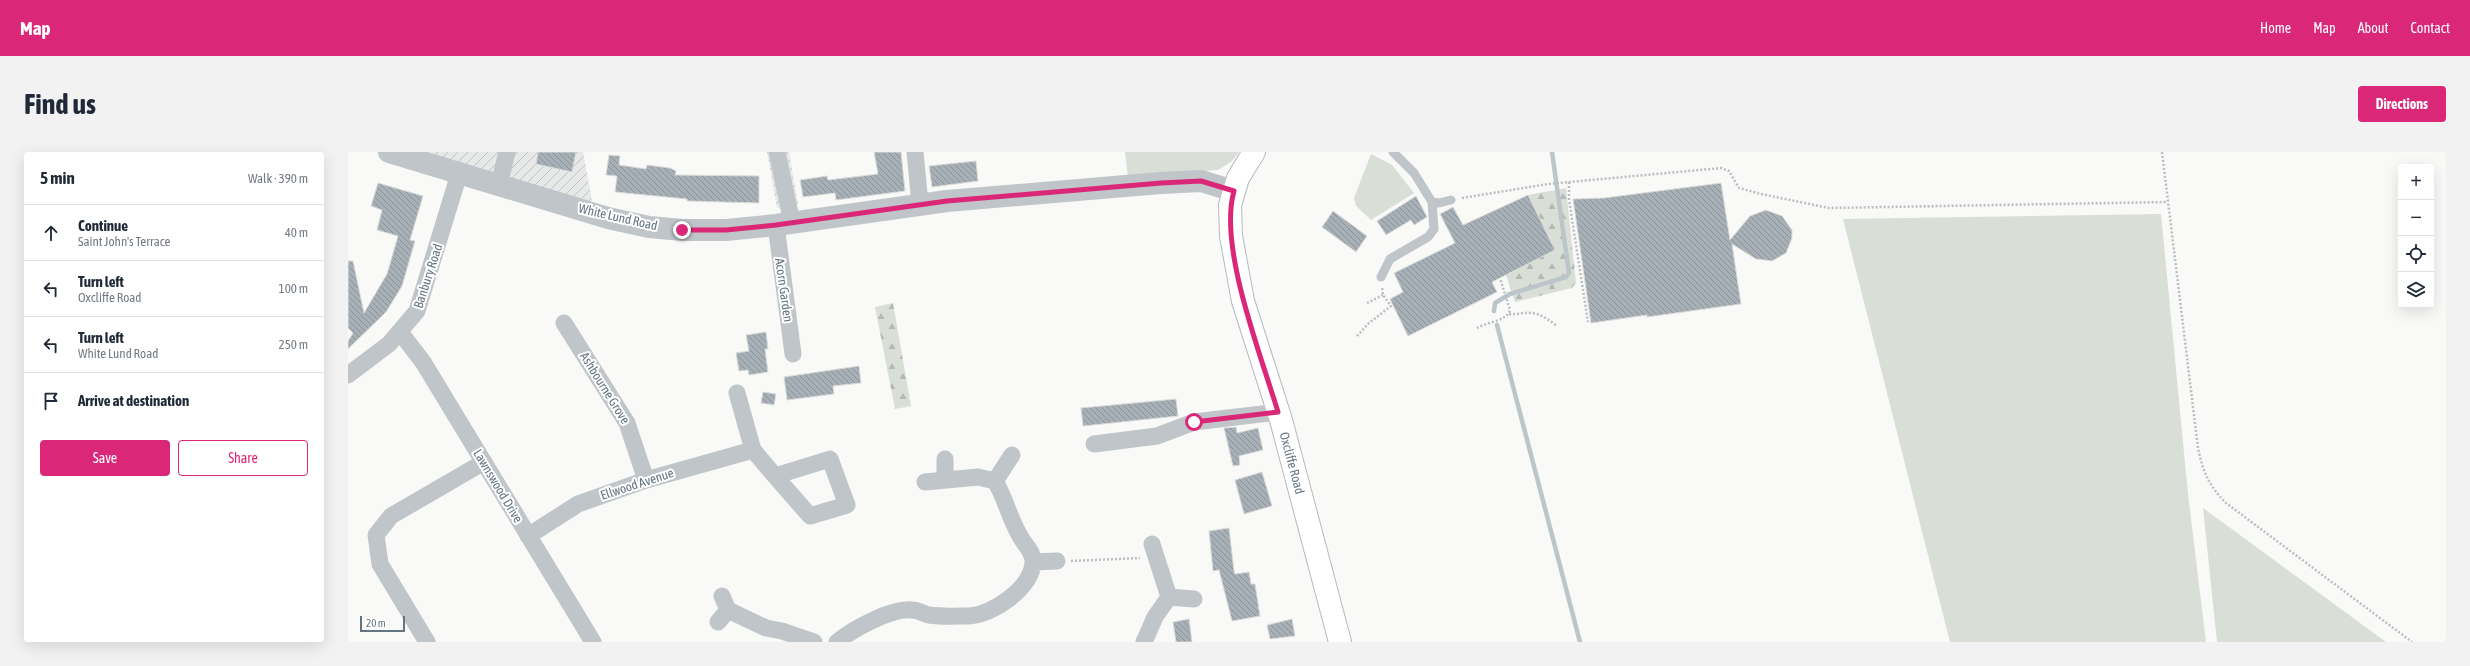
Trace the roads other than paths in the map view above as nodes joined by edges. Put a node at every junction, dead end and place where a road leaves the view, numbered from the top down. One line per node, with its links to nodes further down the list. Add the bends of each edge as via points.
1 (389, 152): 7 (street, White Lund Road)
2 (507, 152): 8 (street)
3 (777, 152): 13 (street, Acorn Garden)
4 (915, 152): 12 (street)
5 (1254, 152): 9 (main road, Oxcliffe Road, via 1238,178)
6 (1393, 152): 11 (lane, via 1414,173)
7 (459, 174): 8 (street, White Lund Road); 16 (street, Banbury Road, via 417,311)
8 (499, 185): 13 (street, White Lund Road, via 608,218 649,227 726,230)
9 (1234, 191): 12 (street, White Lund Road, via 1201,181); 20 (main road, Oxcliffe Road, via 1230,205 1231,236 1244,300)
10 (1451, 200): 11 (lane)
11 (1432, 202): 14 (lane, via 1434,229 1428,237 1390,259)
12 (920, 204): 13 (street, White Lund Road)
13 (784, 224): 17 (street, Acorn Garden)
14 (1381, 277)
15 (564, 323): 27 (street, Ashbourne Grove, via 627,423)
16 (400, 332): 18 (street, Banbury Road, via 377,354); 25 (street, Lawnswood Drive, via 423,362)
17 (793, 357)
18 (348, 375)
19 (737, 393): 22 (street)
20 (1278, 412): 21 (street, via 1194,422 1157,436); 43 (main road, Oxcliffe Road)
21 (1094, 444)
22 (753, 450): 26 (street); 27 (street, Ellwood Avenue)
23 (945, 459): 28 (street)
24 (1013, 461): 29 (street)
25 (484, 462): 31 (street, Lawnswood Drive); 38 (street, via 391,516 376,535 380,564)
26 (775, 476)
27 (646, 480): 31 (street, Ellwood Avenue, via 578,504)
28 (945, 480): 29 (street, via 978,477); 30 (street)
29 (995, 481): 34 (street, via 1004,496 1008,516 1031,551)
30 (925, 482)
31 (528, 536): 39 (street, Lawnswood Drive)
32 (1151, 553): 35 (street)
33 (1056, 561): 34 (street)
34 (1033, 562): 41 (street, via 1028,578 1020,590 991,608 971,616 930,615 912,610 894,613 846,635)
35 (1169, 597): 36 (street); 42 (street, via 1155,617)
36 (1194, 599)
37 (723, 609): 40 (street, via 766,628)
38 (427, 642)
39 (592, 642)
40 (814, 642)
41 (838, 642)
42 (1144, 642)
43 (1340, 642)

